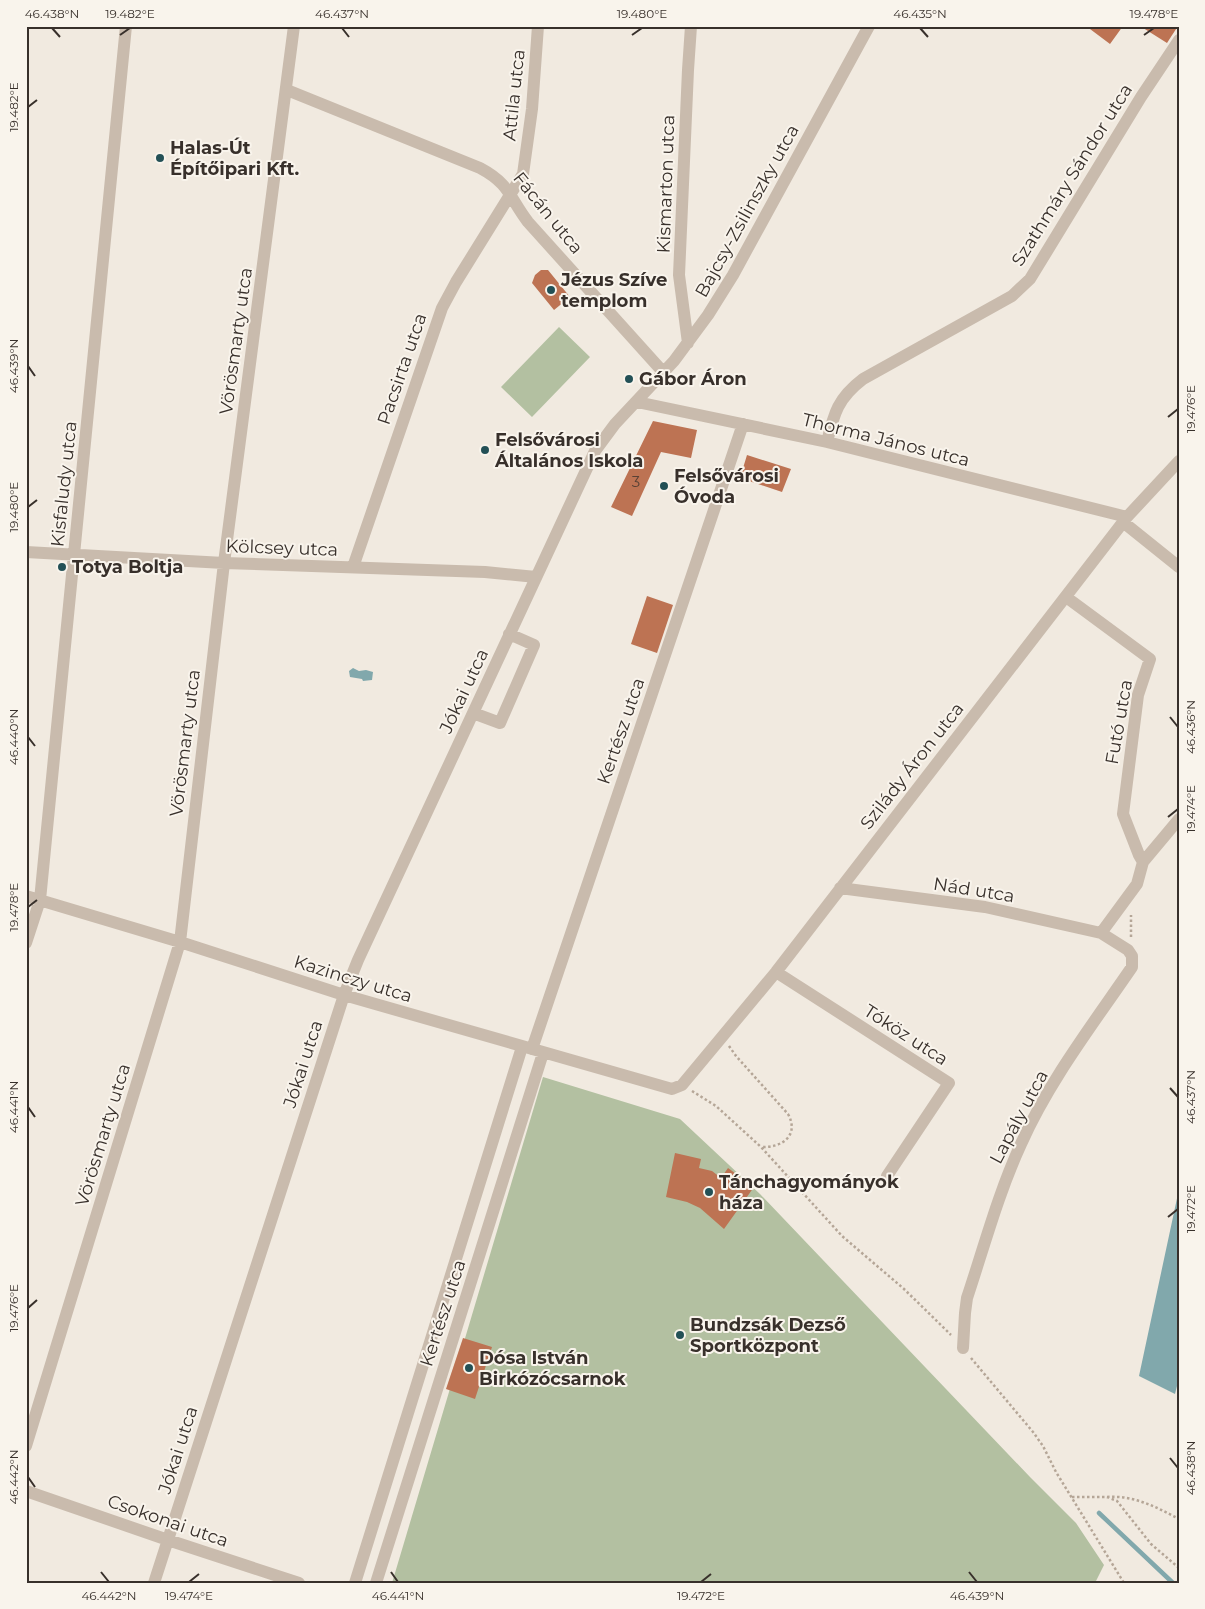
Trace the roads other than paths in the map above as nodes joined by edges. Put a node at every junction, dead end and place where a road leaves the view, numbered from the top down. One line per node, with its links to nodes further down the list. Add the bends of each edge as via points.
1 (126, 26): 17 (street, Kisfaludy utca)
2 (294, 26): 7 (street, Vörösmarty utca)
3 (538, 26): 8 (street, Attila utca, via 523,174)
4 (691, 26): 9 (street, Kismarton utca, via 679,275)
5 (870, 26): 9 (street, Bajcsy-Zsilinszky utca, via 733,275)
6 (1179, 40): 13 (street, Szathmáry Sándor utca, via 1030,279 1012,296 850,389 833,416)
7 (287, 90): 8 (street, Fácán utca, via 480,168 500,181); 18 (street, Vörösmarty utca)
8 (511, 194): 10 (street, Fácán utca, via 528,222); 19 (street, Pacsirta utca, via 442,308)
9 (688, 343): 10 (street, Bajcsy-Zsilinszky utca)
10 (664, 373): 11 (street, Bajcsy-Zsilinszky utca)
11 (637, 402): 12 (street, Thorma János utca); 21 (street, Jókai utca, via 595,451)
12 (743, 424): 13 (street, Thorma János utca); 35 (street, Kertész utca)
13 (827, 442): 15 (street, Thorma János utca)
14 (1179, 461): 15 (street, Szilády Áron utca)
15 (1125, 519): 20 (street); 22 (street, Szilády Áron utca)
16 (26, 552): 17 (street, Kölcsey utca)
17 (74, 555): 18 (street, Kölcsey utca); 29 (street, Kisfaludy utca)
18 (224, 564): 19 (street, Kölcsey utca); 32 (street, Vörösmarty utca)
19 (353, 567): 21 (street, Kölcsey utca)
20 (1179, 567)
21 (536, 576): 23 (street, Jókai utca)
22 (1066, 597): 26 (street, Futó utca, via 1150,659 1138,695 1123,814); 27 (street, Szilády Áron utca)
23 (509, 634): 24 (street, Jókai utca); 24 (street, via 534,645 500,723)
24 (473, 713): 34 (street, Jókai utca)
25 (1179, 819): 26 (street)
26 (1143, 862): 30 (street, via 1138,884)
27 (840, 888): 30 (street, Nád utca, via 984,907); 33 (street, Szilády Áron utca)
28 (26, 896): 29 (street, Kazinczy utca)
29 (40, 900): 31 (street, Kisfaludy utca); 32 (street, Kazinczy utca)
30 (1101, 933): 38 (street, Lapály utca, via 1128,950 1132,956 1132,967 1050,1090 1021,1142 1003,1185 967,1298)
31 (26, 942)
32 (180, 942): 34 (street, Kazinczy utca); 39 (street, Vörösmarty utca)
33 (776, 972): 36 (street, Szilády Áron utca); 37 (street, Tóköz utca, via 949,1083)
34 (344, 995): 35 (street, Kazinczy utca); 41 (street, Jókai utca)
35 (532, 1050): 36 (street, Kazinczy utca); 44 (street); 45 (street, Kertész utca)
36 (677, 1087)
37 (887, 1176)
38 (963, 1348)
39 (26, 1446)
40 (26, 1492): 41 (street, Csokonai utca)
41 (168, 1540): 42 (street, Jókai utca); 43 (street, Csokonai utca)
42 (154, 1583)
43 (299, 1583)
44 (355, 1583)
45 (376, 1583)

